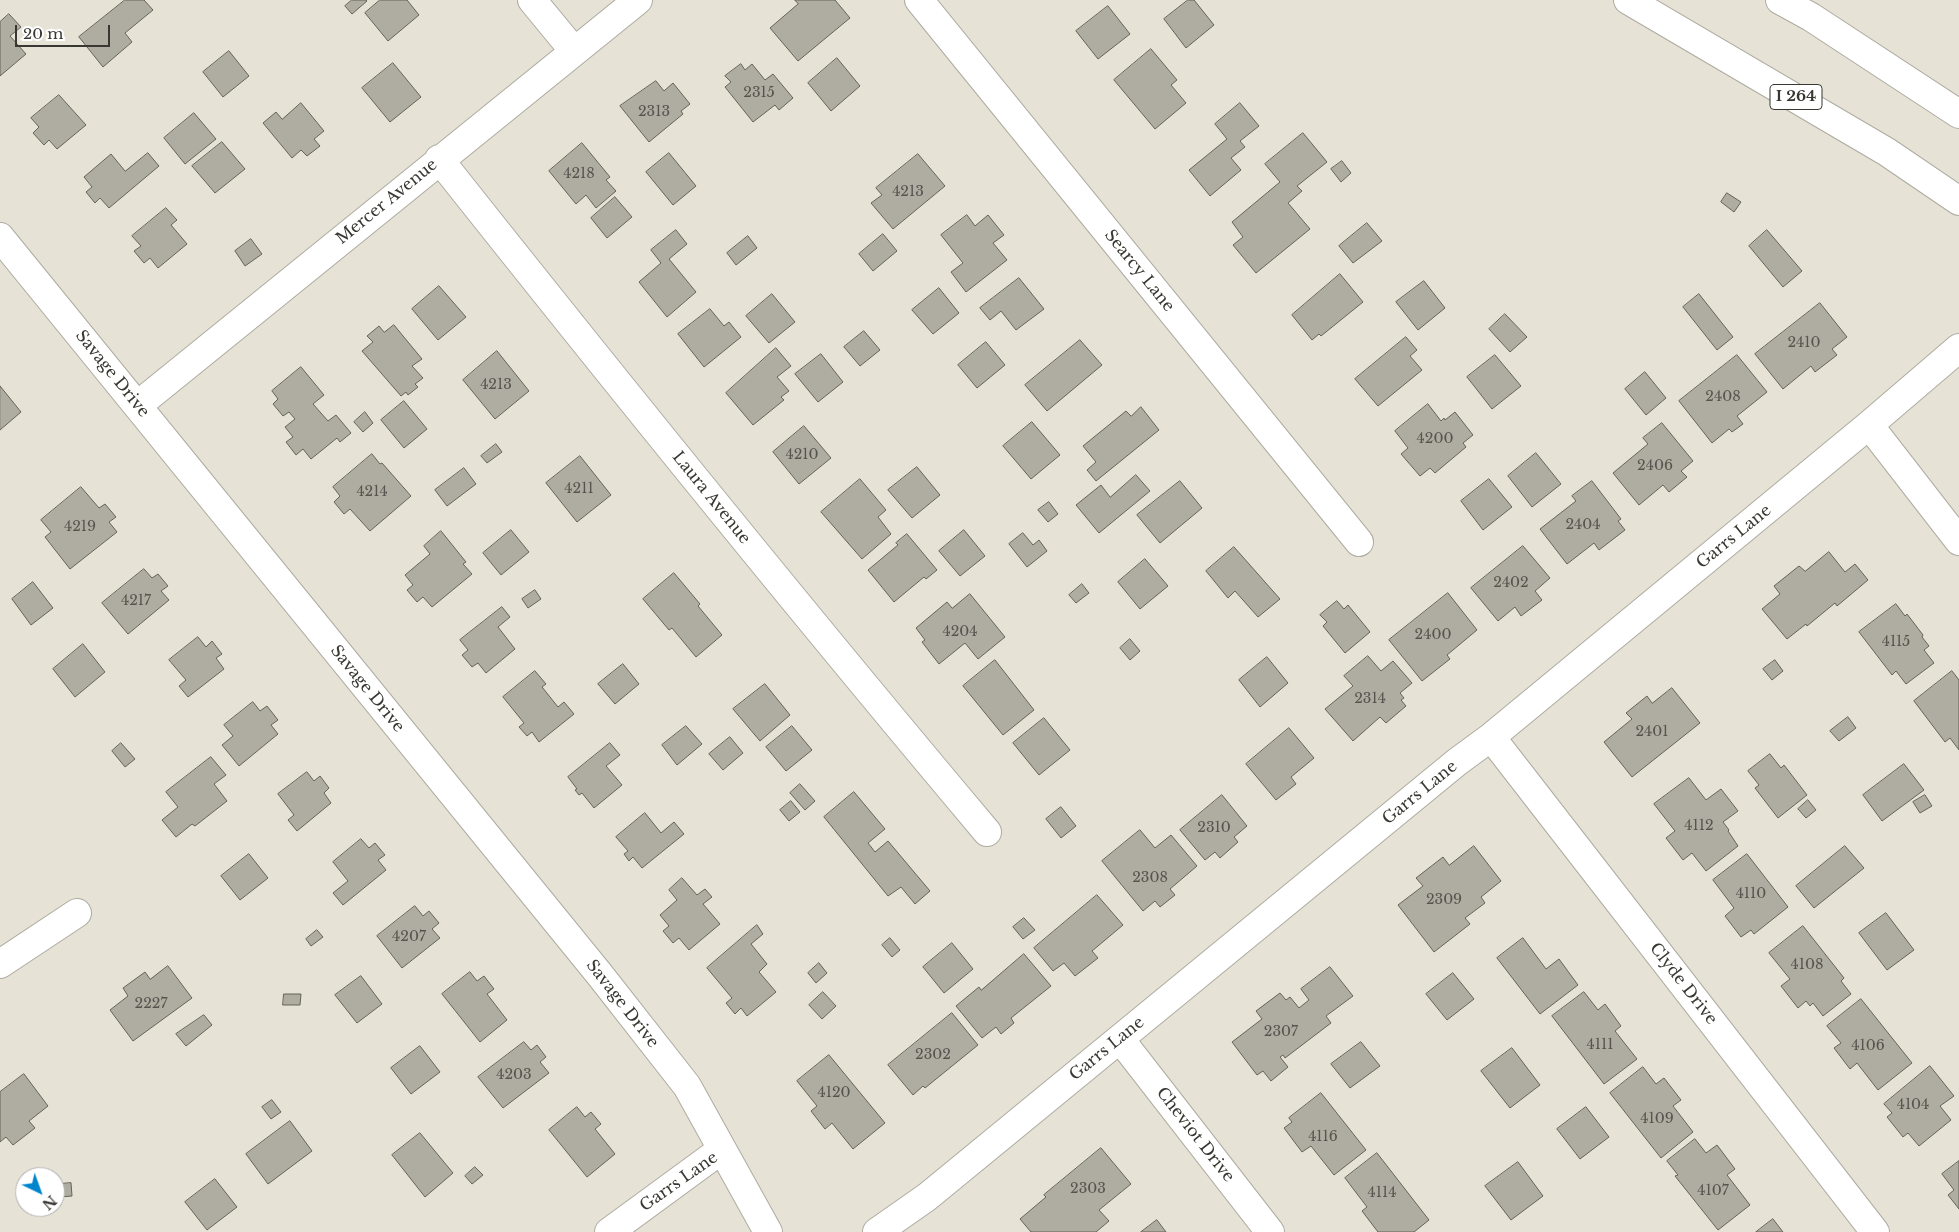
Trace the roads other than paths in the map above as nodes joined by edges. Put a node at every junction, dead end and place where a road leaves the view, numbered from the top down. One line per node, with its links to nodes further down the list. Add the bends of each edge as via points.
1 (532, 0): 6 (main road)
2 (638, 0): 6 (main road, Mercer Avenue)
3 (918, 0): 15 (main road, Searcy Lane)
4 (1628, 0): 9 (main road, I 264, via 1887,152)
5 (1780, 0): 7 (main road)
6 (574, 51): 8 (main road, Mercer Avenue)
7 (1959, 114)
8 (439, 159): 12 (main road, Mercer Avenue); 17 (main road, Laura Avenue, via 613,378)
9 (1959, 201)
10 (0, 236): 12 (main road, Savage Drive)
11 (1959, 348): 13 (main road, Garrs Lane)
12 (138, 405): 21 (main road, Savage Drive, via 594,967 687,1086)
13 (1869, 425): 14 (main road); 16 (main road, Garrs Lane)
14 (1959, 541)
15 (1359, 542)
16 (1491, 737): 20 (main road, Garrs Lane); 26 (main road, Clyde Drive)
17 (988, 832)
18 (77, 913): 19 (main road)
19 (0, 964)
20 (1120, 1039): 24 (main road, Garrs Lane, via 927,1197); 25 (main road, Cheviot Drive)
21 (721, 1150): 22 (main road, Garrs Lane); 23 (main road, Garrs Lane)
22 (609, 1232)
23 (768, 1232)
24 (878, 1232)
25 (1270, 1232)
26 (1875, 1232)

